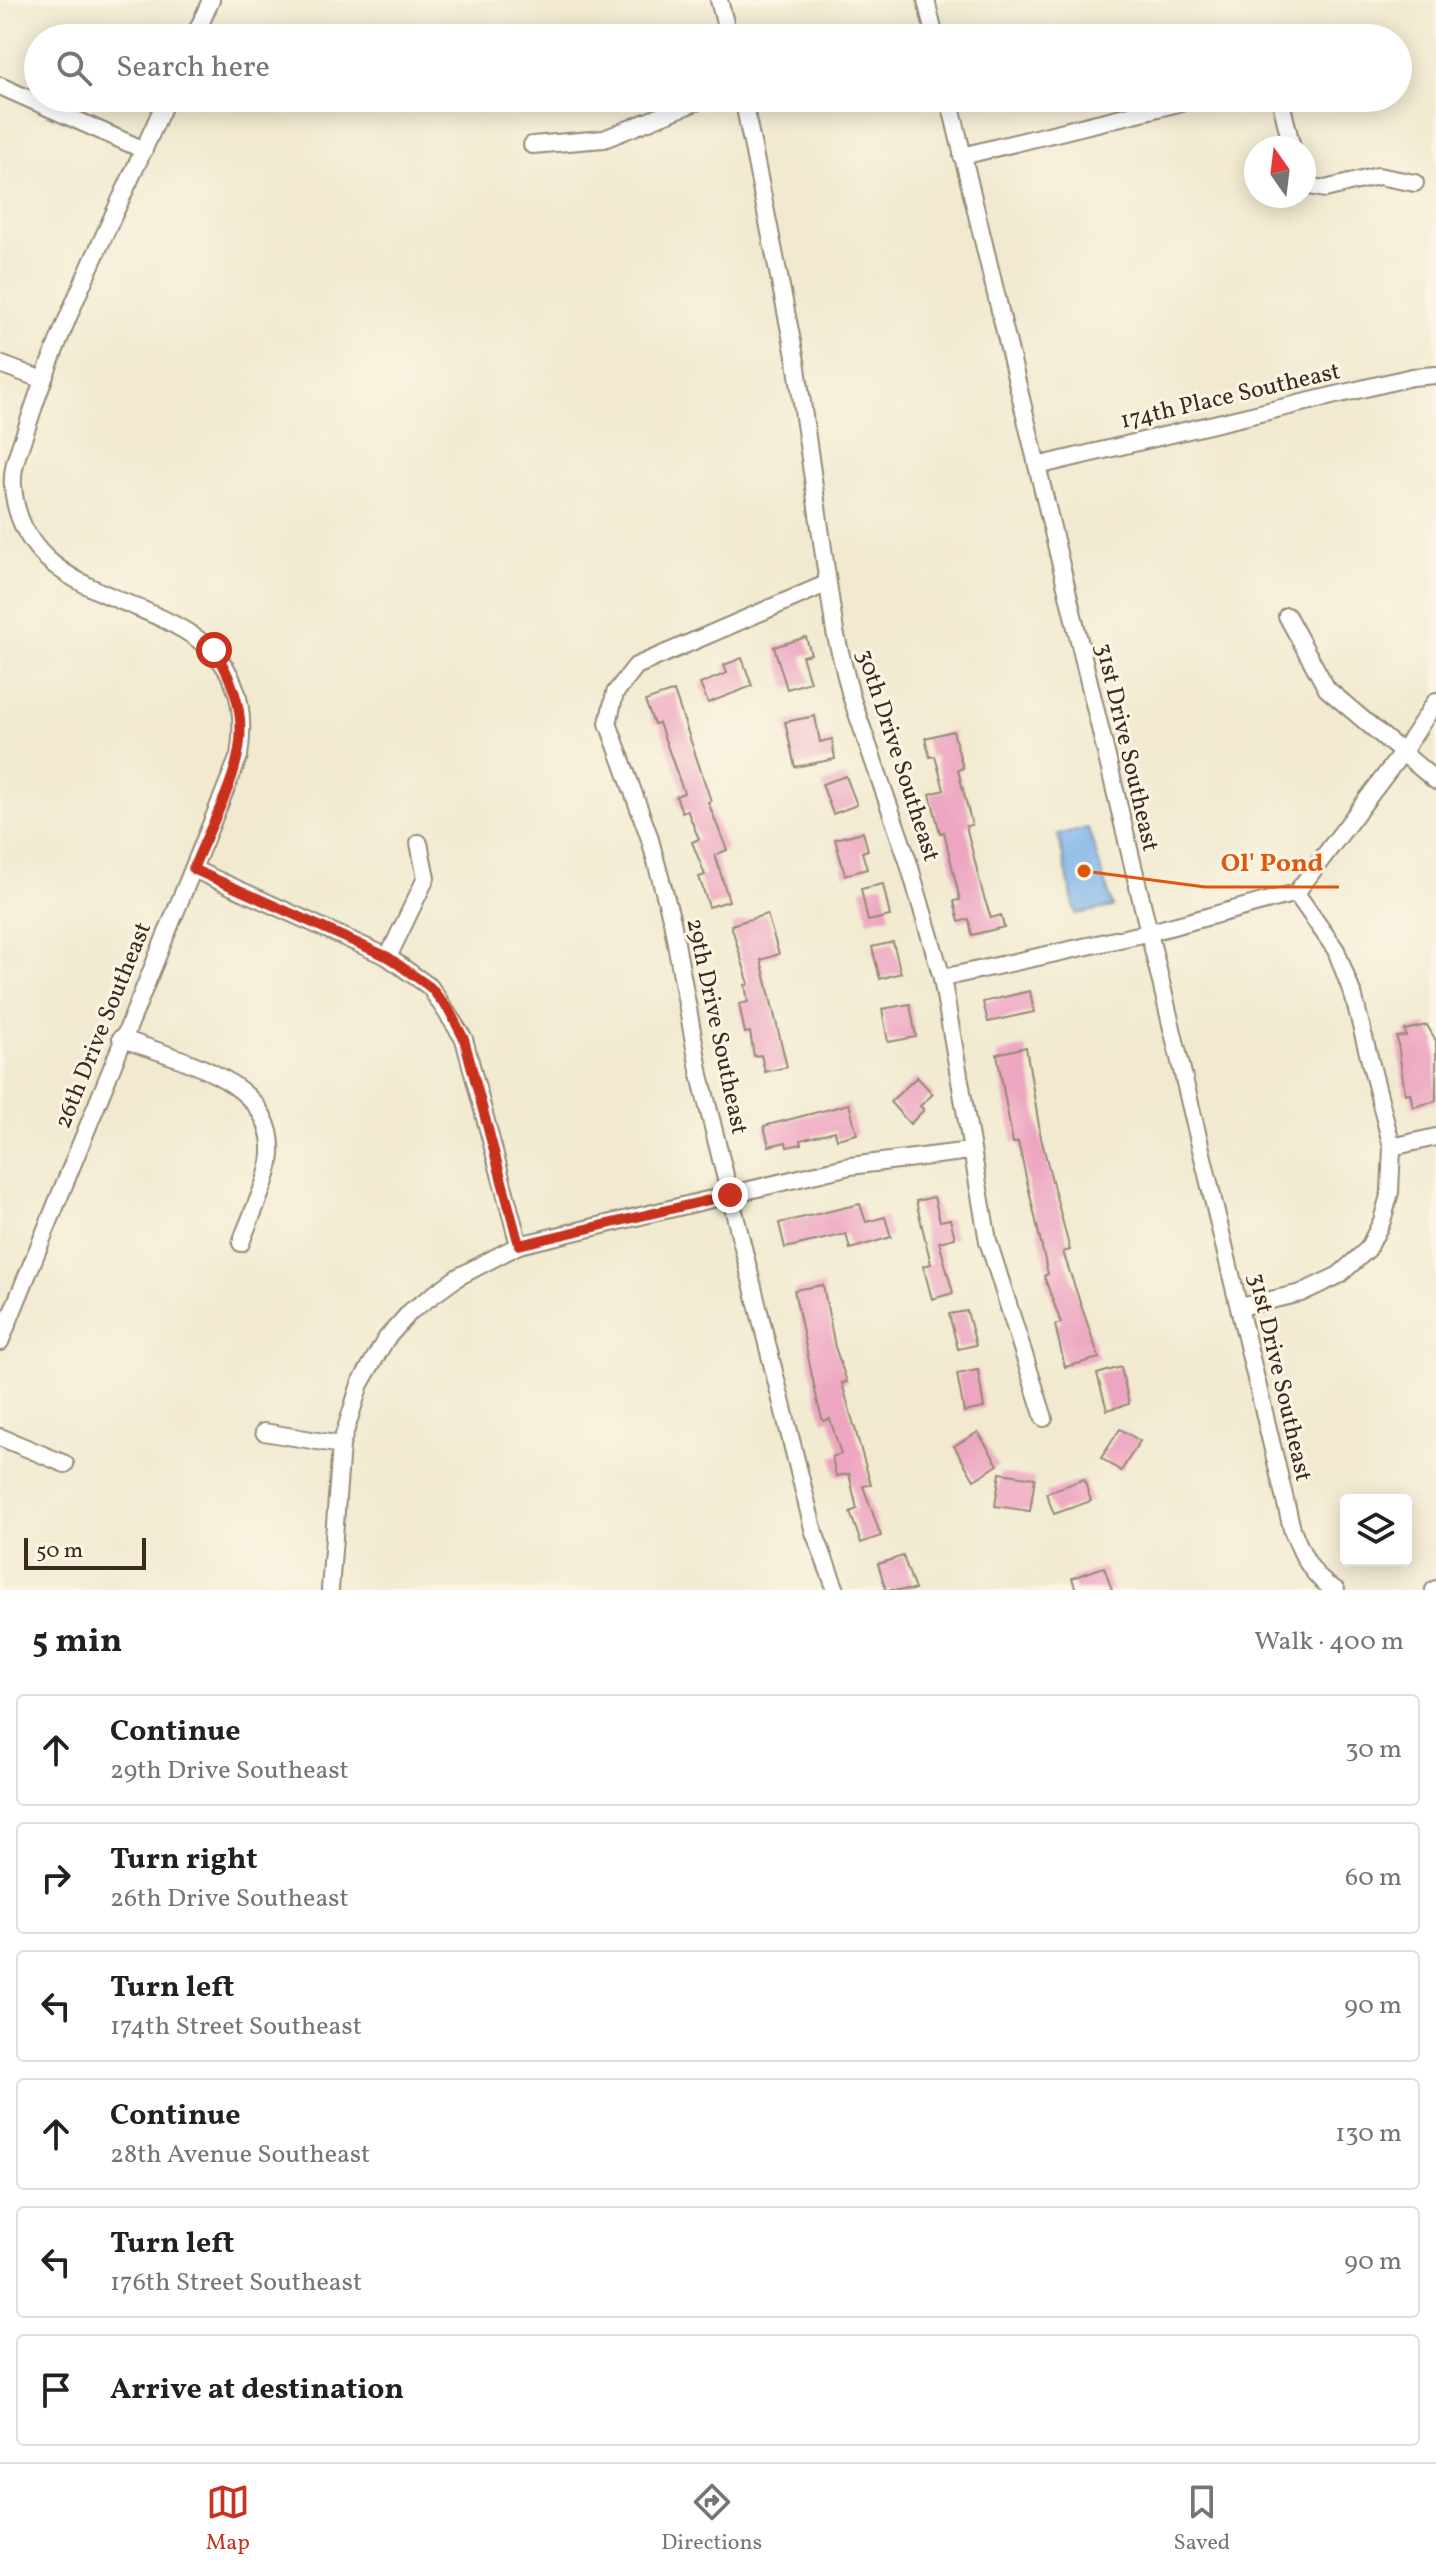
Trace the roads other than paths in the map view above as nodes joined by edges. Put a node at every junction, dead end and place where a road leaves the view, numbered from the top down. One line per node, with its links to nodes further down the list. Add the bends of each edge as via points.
1 (211, 0): 4 (street)
2 (719, 0): 5 (street)
3 (926, 0): 6 (street)
4 (200, 24)
5 (725, 24)
6 (932, 24)
7 (0, 86): 8 (street)
8 (24, 97)
9 (58, 112): 18 (street)
10 (161, 112): 18 (street)
11 (671, 112): 17 (street, via 604,139)
12 (746, 112): 26 (street, 30th Drive Southeast, via 796,361)
13 (952, 112): 19 (street, 31st Drive Southeast)
14 (1142, 112): 19 (street)
15 (1283, 112): 16 (street)
16 (1289, 136)
17 (532, 145)
18 (144, 150): 24 (street)
19 (962, 156): 25 (street, 31st Drive Southeast)
20 (1415, 183): 21 (street, via 1378,176)
21 (1316, 187)
22 (0, 364): 24 (street)
23 (1436, 375): 25 (street, 174th Place Southeast)
24 (43, 380): 32 (street, 26th Drive Southeast, via 13,484 31,542 51,564 93,589 176,624 214,650 231,676 244,725 239,756)
25 (1037, 466): 34 (street, 31st Drive Southeast)
26 (826, 584): 36 (street, 30th Drive Southeast, via 851,696); 41 (street, 29th Drive Southeast, via 636,666 615,693 608,723 649,836 672,921 700,1075)
27 (1287, 616): 29 (street, via 1327,689)
28 (1436, 701): 29 (street)
29 (1402, 753): 30 (street); 33 (street)
30 (1436, 781)
31 (419, 843): 35 (street, via 426,878)
32 (193, 869): 35 (street); 37 (street, 26th Drive Southeast)
33 (1296, 893): 34 (street); 39 (street, via 1336,950 1354,998)
34 (1147, 933): 36 (street); 44 (street, 31st Drive Southeast)
35 (388, 957): 43 (street, via 430,987 464,1039)
36 (942, 978): 40 (street, 30th Drive Southeast)
37 (121, 1038): 42 (street, via 232,1082 256,1104 268,1127 271,1156); 45 (street, 26th Drive Southeast)
38 (1436, 1137): 39 (street)
39 (1392, 1147): 44 (street, via 1390,1192 1368,1249 1339,1275 1301,1293)
40 (970, 1151): 41 (street, via 850,1166); 46 (street, 30th Drive Southeast, via 988,1241)
41 (730, 1195): 43 (street); 53 (street, 29th Drive Southeast, via 814,1532)
42 (241, 1243)
43 (519, 1245): 49 (street, via 458,1277 411,1311 386,1339 360,1384)
44 (1240, 1307): 51 (street, 31st Drive Southeast, via 1292,1529 1303,1557)
45 (0, 1342)
46 (1044, 1418)
47 (264, 1432): 49 (street)
48 (0, 1437): 50 (street)
49 (341, 1445): 52 (street)
50 (65, 1464)
51 (1331, 1588)
52 (330, 1590)
53 (836, 1590)

